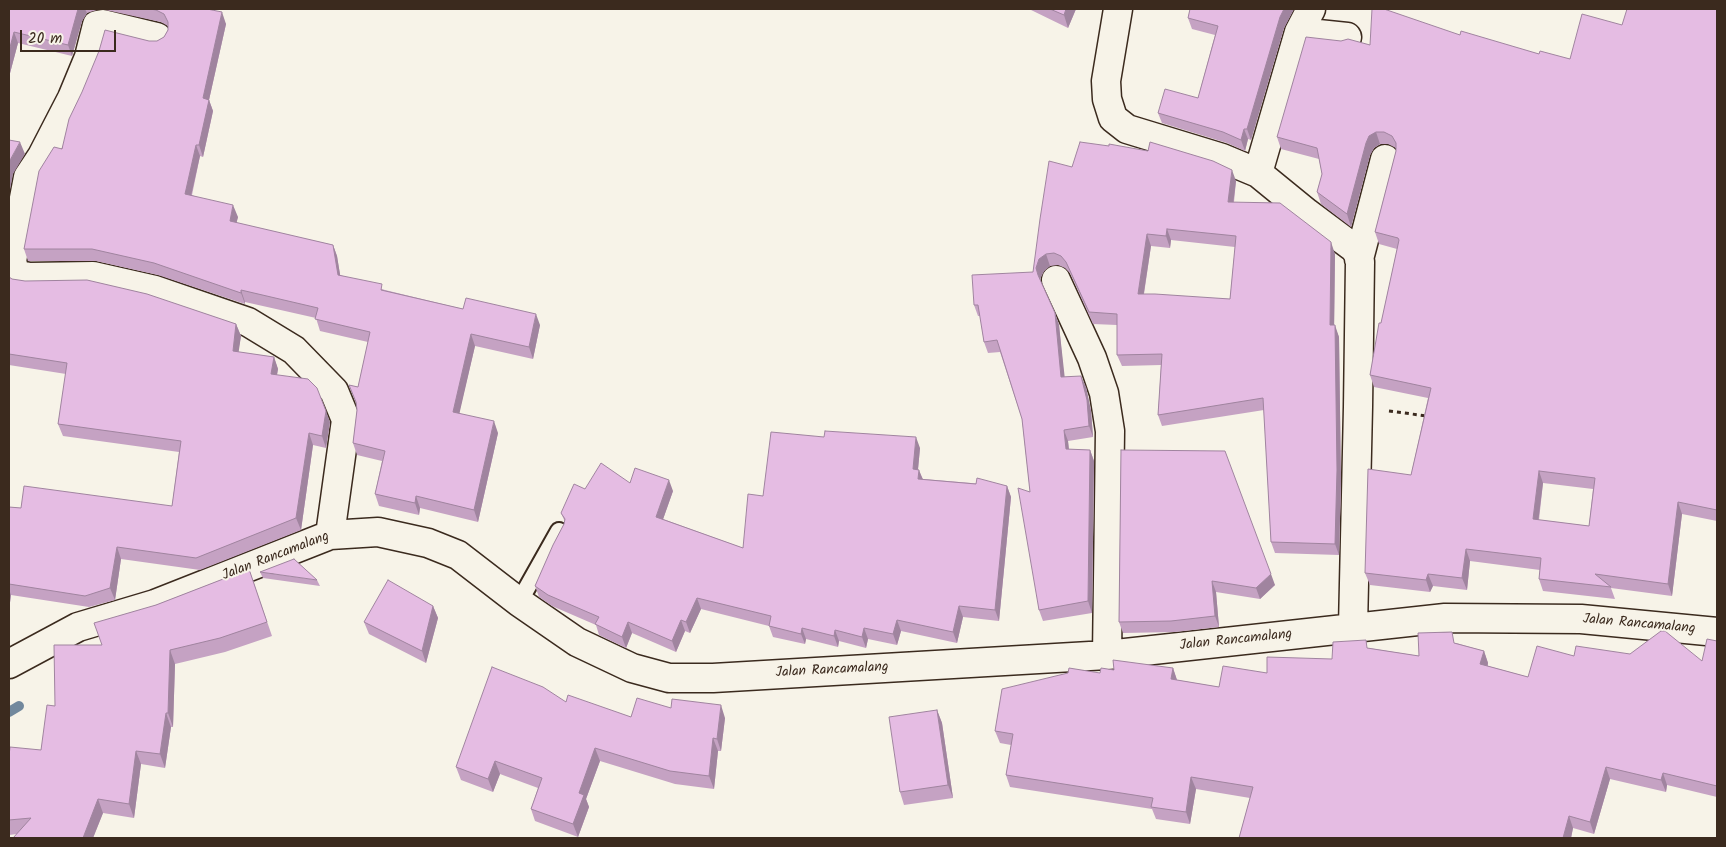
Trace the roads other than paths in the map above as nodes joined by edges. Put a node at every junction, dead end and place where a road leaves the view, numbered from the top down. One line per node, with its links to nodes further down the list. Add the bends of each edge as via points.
1 (1118, 9): 6 (street, via 1106,81 1107,100 1113,118 1127,129 1222,158)
2 (1305, 20): 4 (street); 6 (street)
3 (158, 37): 10 (street, via 97,25 89,57 72,98 28,177 12,261 14,269 19,275 29,277 92,276 155,290 248,322 294,350 334,391 346,420)
4 (1347, 37)
5 (1385, 159): 7 (street)
6 (1258, 173): 7 (street, via 1354,248)
7 (1360, 259): 12 (street)
8 (1056, 280): 14 (street, via 1092,358 1104,393 1110,431)
9 (560, 531): 11 (lane)
10 (330, 534): 11 (street, Jalan Rancamalang, via 378,532 428,543 458,555); 15 (street, Jalan Rancamalang, via 155,604 78,627)
11 (519, 602): 14 (street, Jalan Rancamalang, via 577,642 632,668 669,678)
12 (1353, 627): 13 (street, Jalan Rancamalang, via 1445,618 1519,618 1585,620); 14 (street, Jalan Rancamalang)
13 (1717, 632)
14 (1107, 655)
15 (9, 664)

